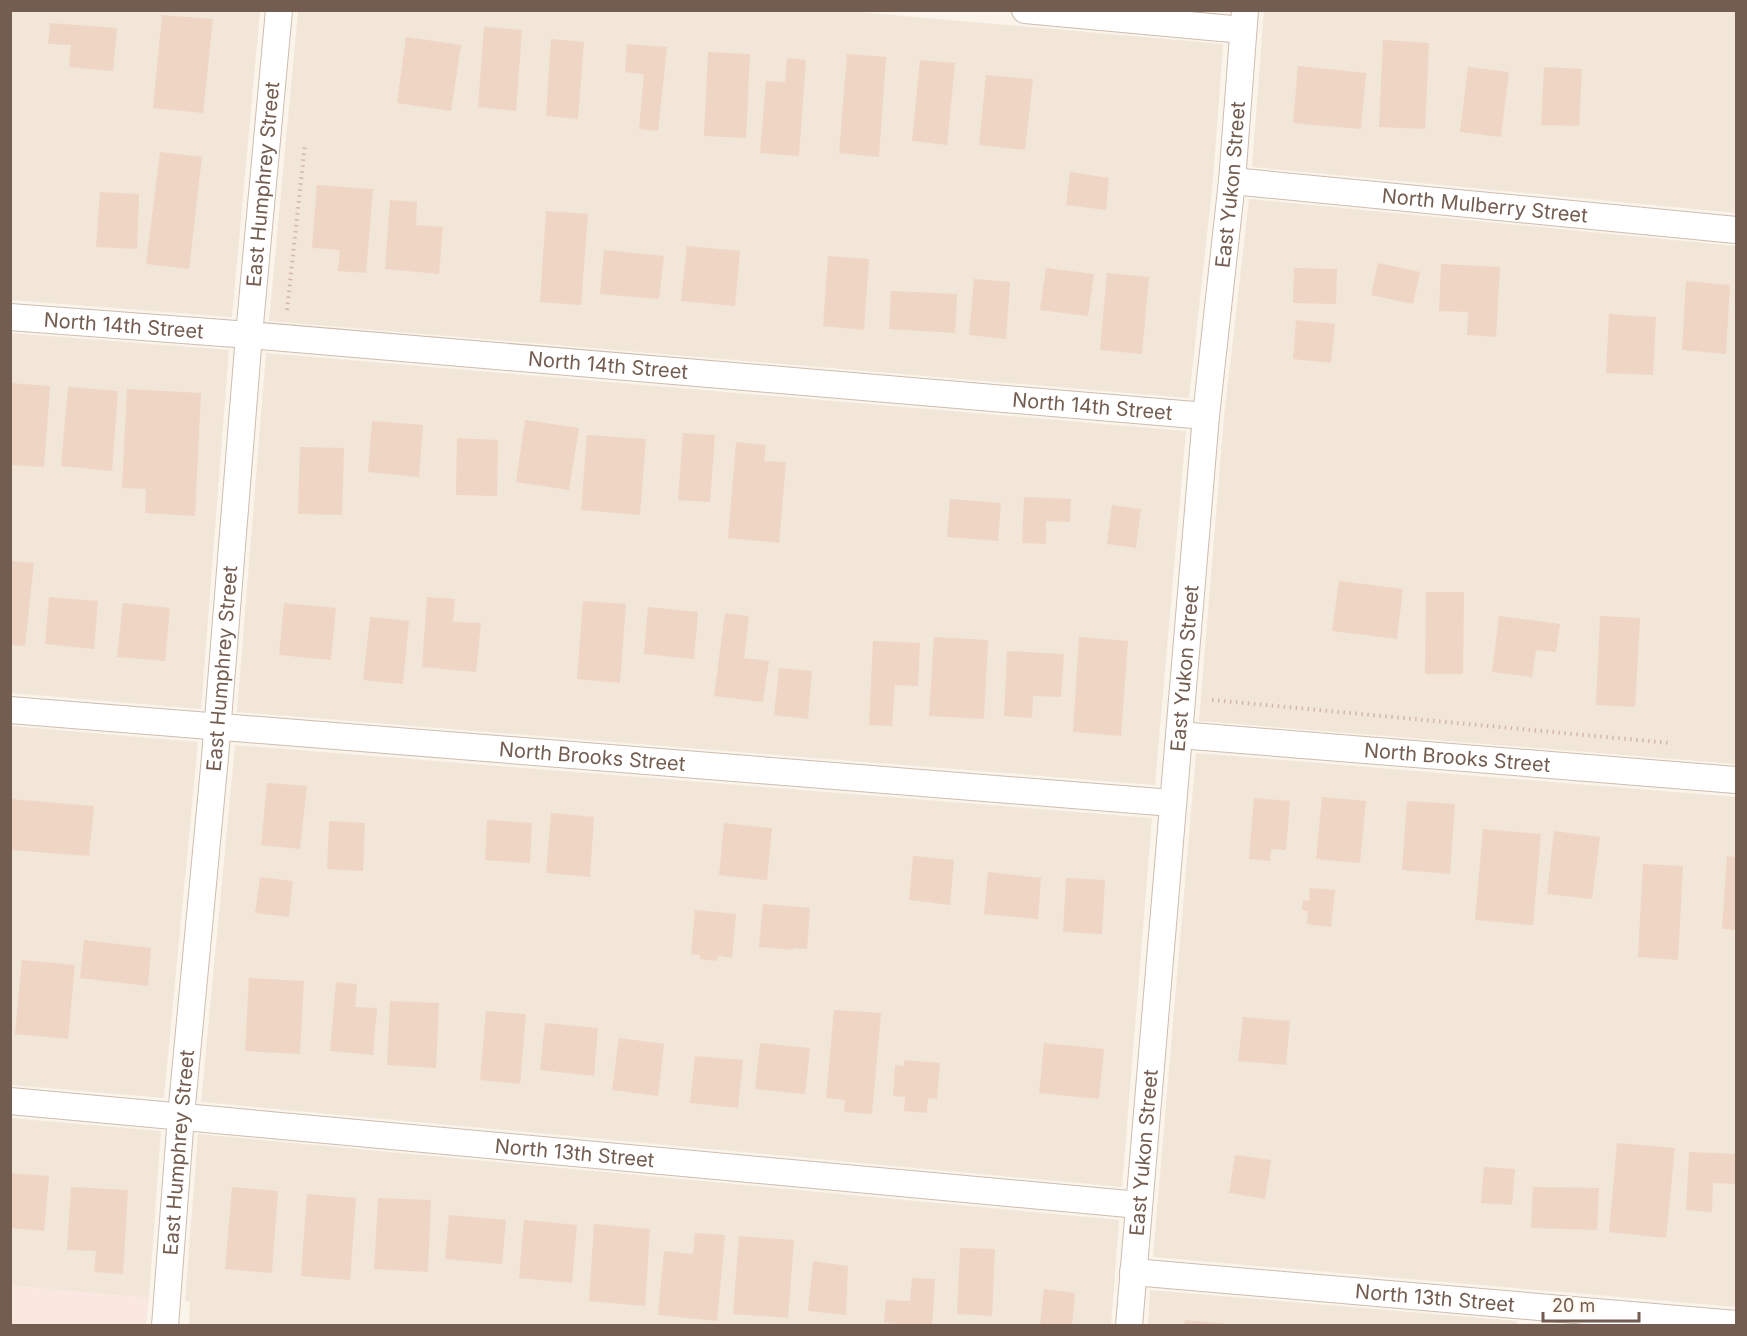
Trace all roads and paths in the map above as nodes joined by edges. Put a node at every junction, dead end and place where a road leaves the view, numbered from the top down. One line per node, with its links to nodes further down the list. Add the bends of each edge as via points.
1 (279, 10): 9 (street, East Humphrey Street)
2 (1025, 10): 3 (street)
3 (1244, 20): 5 (street, East Yukon Street)
4 (305, 144): 7 (path)
5 (1232, 181): 6 (street, North Mulberry Street); 10 (street, East Yukon Street)
6 (1737, 230)
7 (286, 314)
8 (10, 317): 9 (street, North 14th Street)
9 (249, 335): 10 (street, North 14th Street); 13 (street, East Humphrey Street)
10 (1206, 416): 11 (street, East Yukon Street)
11 (1182, 697): 14 (street, East Yukon Street); 15 (path)
12 (10, 710): 13 (street, North Brooks Street)
13 (218, 727): 17 (street, North Brooks Street); 19 (street, East Humphrey Street)
14 (1179, 735): 16 (street, North Brooks Street); 17 (street, East Yukon Street)
15 (1679, 744)
16 (1737, 780)
17 (1172, 803): 20 (street, East Yukon Street)
18 (10, 1101): 19 (street, North 13th Street)
19 (181, 1116): 20 (street, North 13th Street); 23 (street, East Humphrey Street)
20 (1138, 1205): 21 (street, East Yukon Street)
21 (1133, 1272): 22 (street, North 13th Street); 24 (street, East Yukon Street)
22 (1737, 1324)
23 (165, 1326)
24 (1129, 1326)

